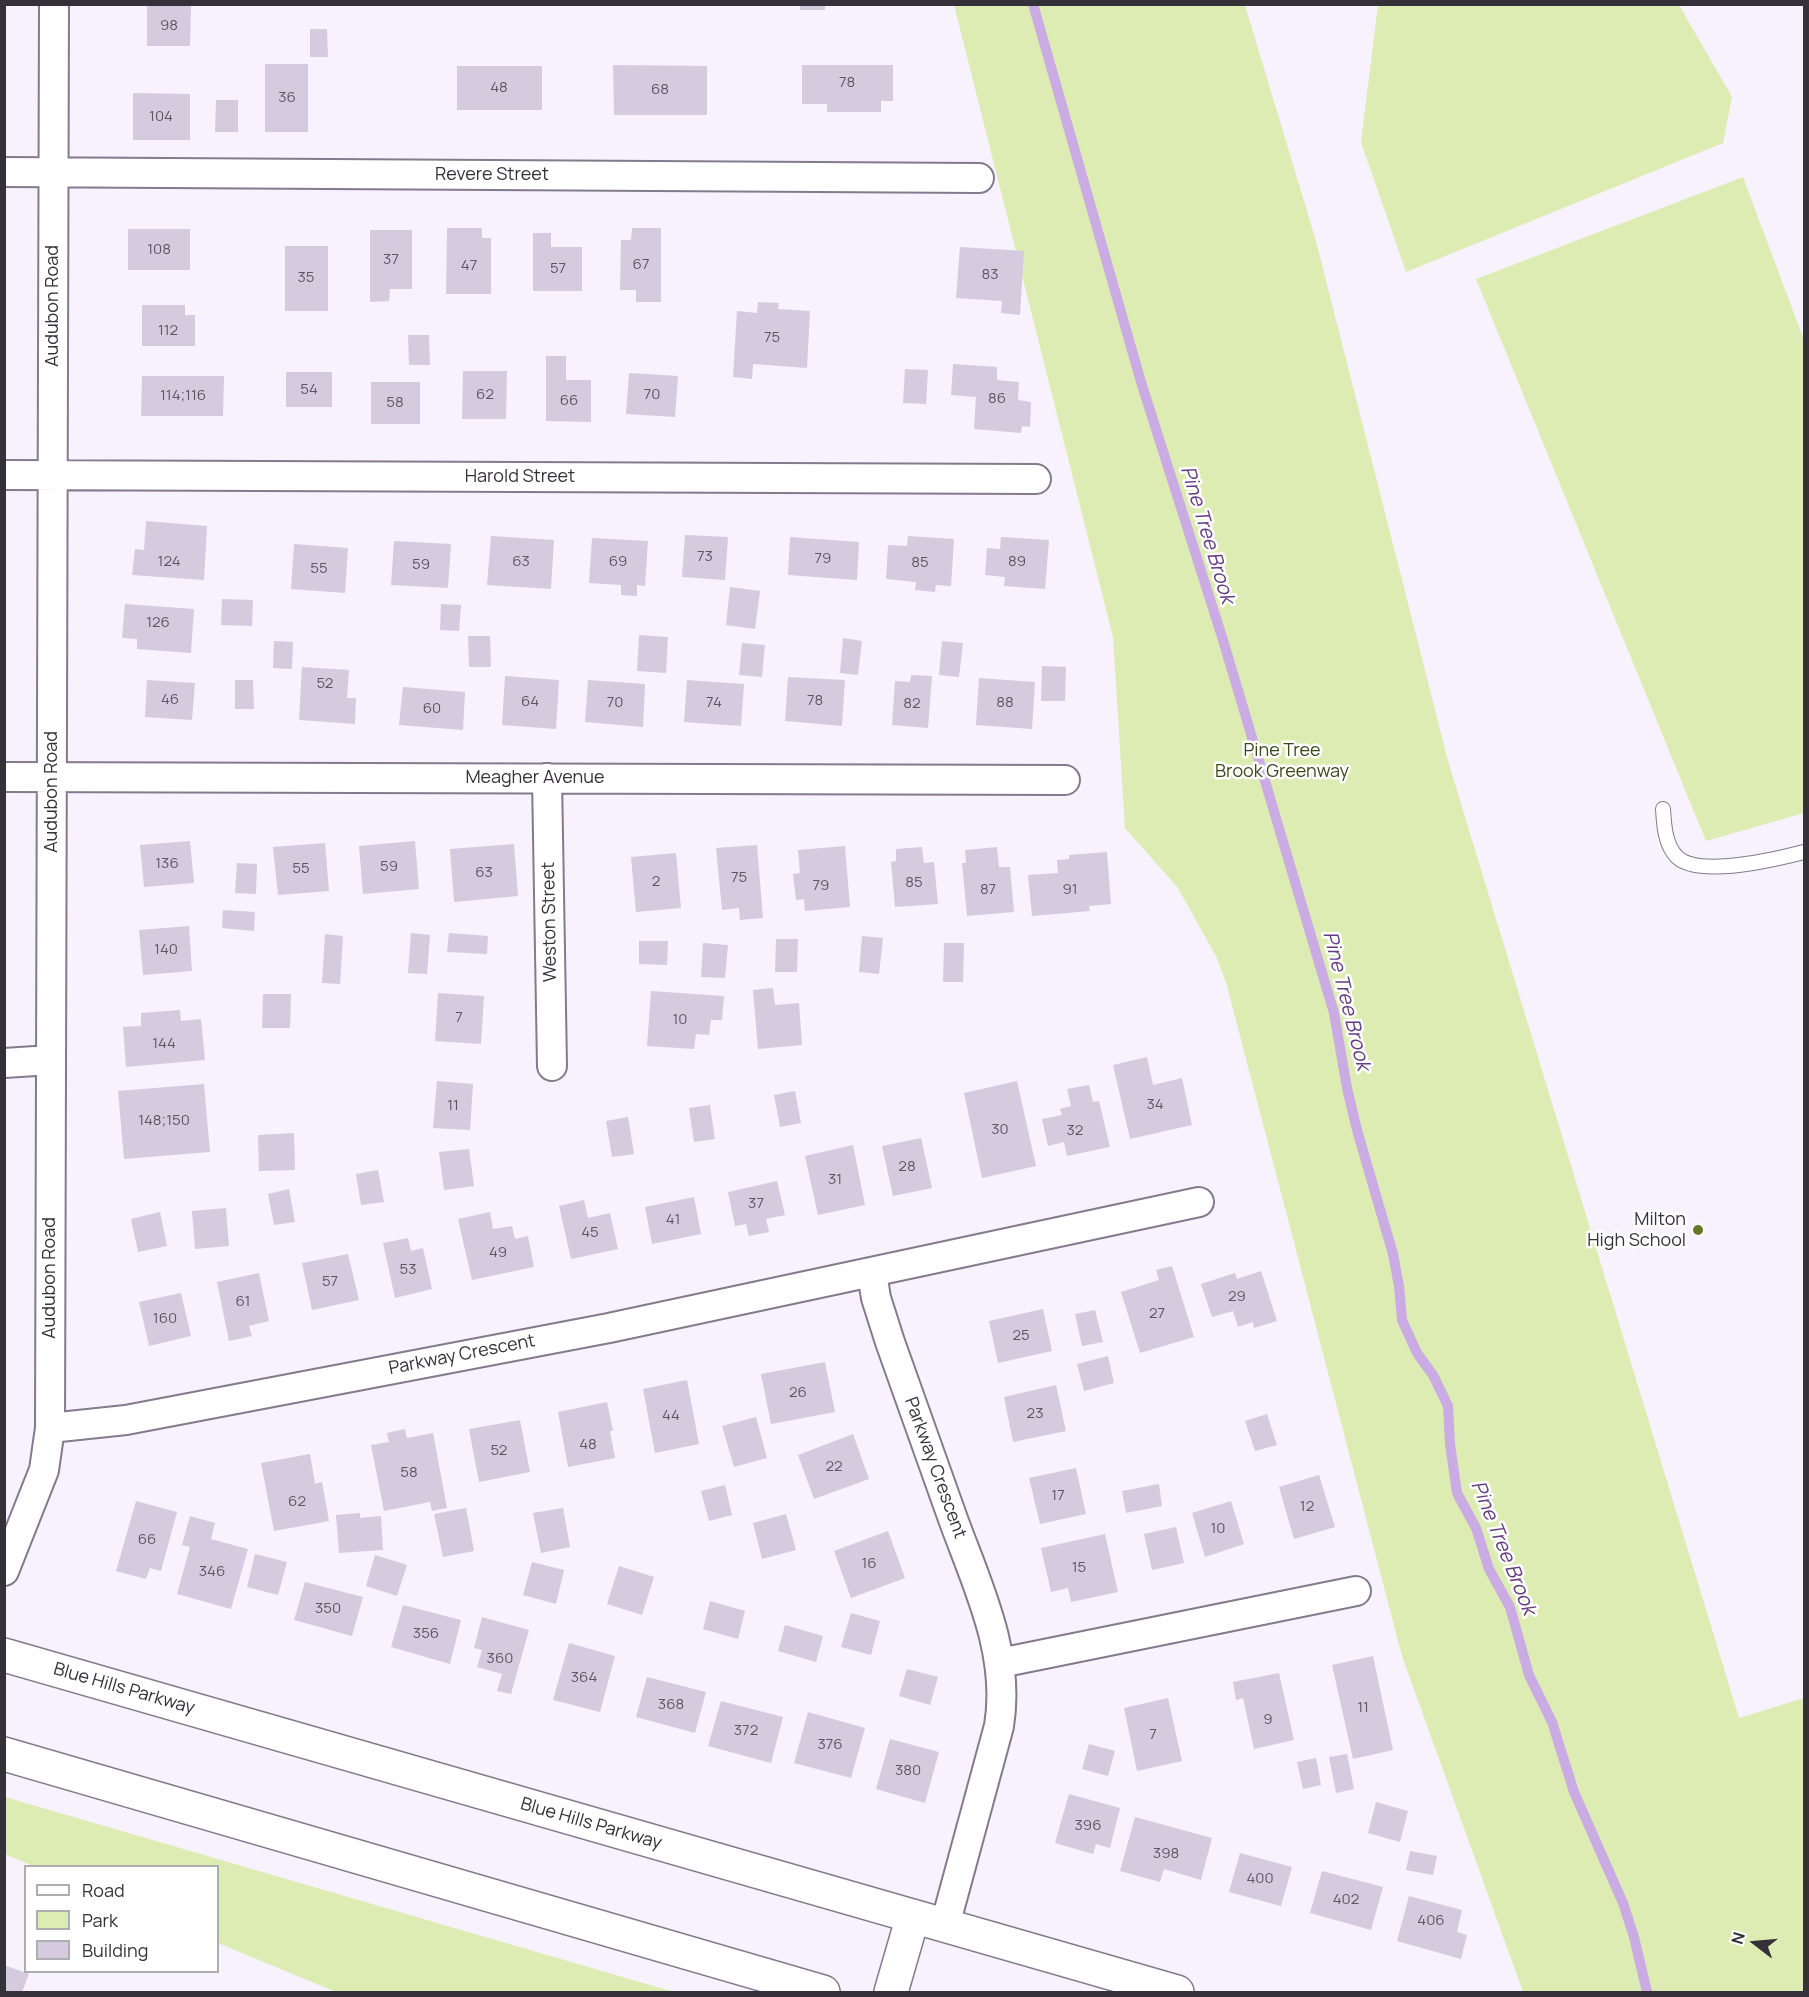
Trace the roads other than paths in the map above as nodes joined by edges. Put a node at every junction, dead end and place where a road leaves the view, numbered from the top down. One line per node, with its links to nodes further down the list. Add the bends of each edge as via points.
1 (54, 4): 3 (street, Audubon Road)
2 (4, 172): 3 (street, Revere Street)
3 (54, 172): 4 (street, Revere Street); 6 (street, Audubon Road)
4 (979, 178)
5 (4, 475): 6 (street, Harold Street)
6 (53, 475): 7 (street, Harold Street); 9 (street, Audubon Road)
7 (1036, 479)
8 (4, 777): 9 (street, Meagher Avenue)
9 (52, 777): 10 (street, Meagher Avenue); 14 (street, Audubon Road)
10 (547, 778): 11 (street, Meagher Avenue); 16 (street, Weston Street)
11 (1065, 780)
12 (1663, 809): 13 (lane, via 1670,846 1678,858 1690,865 1722,867)
13 (1804, 852)
14 (51, 1060): 15 (street); 19 (street, Audubon Road)
15 (4, 1063)
16 (552, 1066)
17 (1199, 1202): 18 (street, Parkway Crescent)
18 (872, 1273): 19 (street, Parkway Crescent, via 609,1328 126,1420); 23 (street, Parkway Crescent, via 890,1342 988,1616)
19 (50, 1428): 20 (street, Audubon Road, via 44,1470)
20 (4, 1571)
21 (1356, 1591): 23 (street)
22 (4, 1655): 25 (main road, Blue Hills Parkway)
23 (1000, 1663): 26 (street, Parkway Crescent, via 999,1726)
24 (4, 1754): 27 (main road)
25 (913, 1916): 26 (main road, Blue Hills Parkway); 28 (main road)
26 (945, 1925): 29 (main road, Blue Hills Parkway)
27 (823, 1992)
28 (891, 1992)
29 (1178, 1992)

